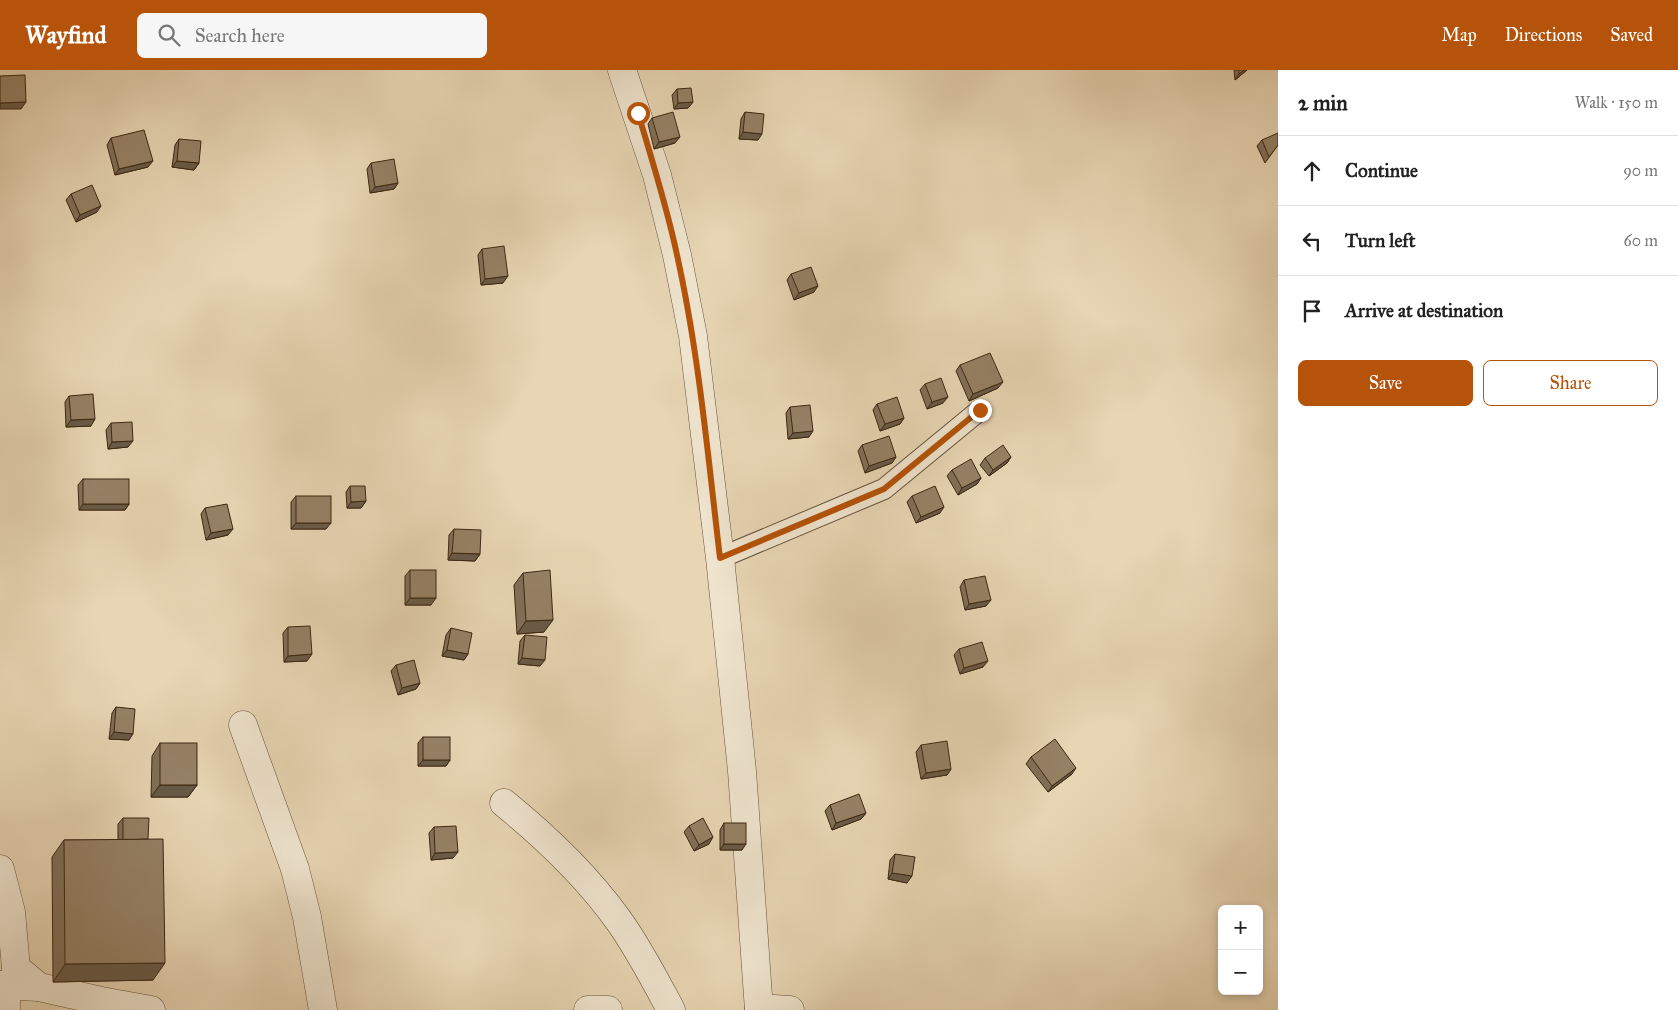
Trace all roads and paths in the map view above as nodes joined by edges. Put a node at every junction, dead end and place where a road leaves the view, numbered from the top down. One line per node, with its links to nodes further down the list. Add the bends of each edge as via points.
1 (622, 70): 3 (street, via 657,175 678,255 693,336)
2 (980, 410): 3 (lane, via 884,489)
3 (720, 558): 9 (street, via 742,771)
4 (243, 725): 11 (street, via 295,869)
5 (504, 803): 14 (street, via 566,858 594,888 644,960)
6 (0, 869): 7 (street, via 11,912 16,968)
7 (39, 987): 8 (street); 10 (street)
8 (4, 993)
9 (759, 1009): 15 (street)
10 (152, 1010)
11 (323, 1010)
12 (588, 1010): 13 (street)
13 (608, 1010)
14 (671, 1010)
15 (790, 1010)

